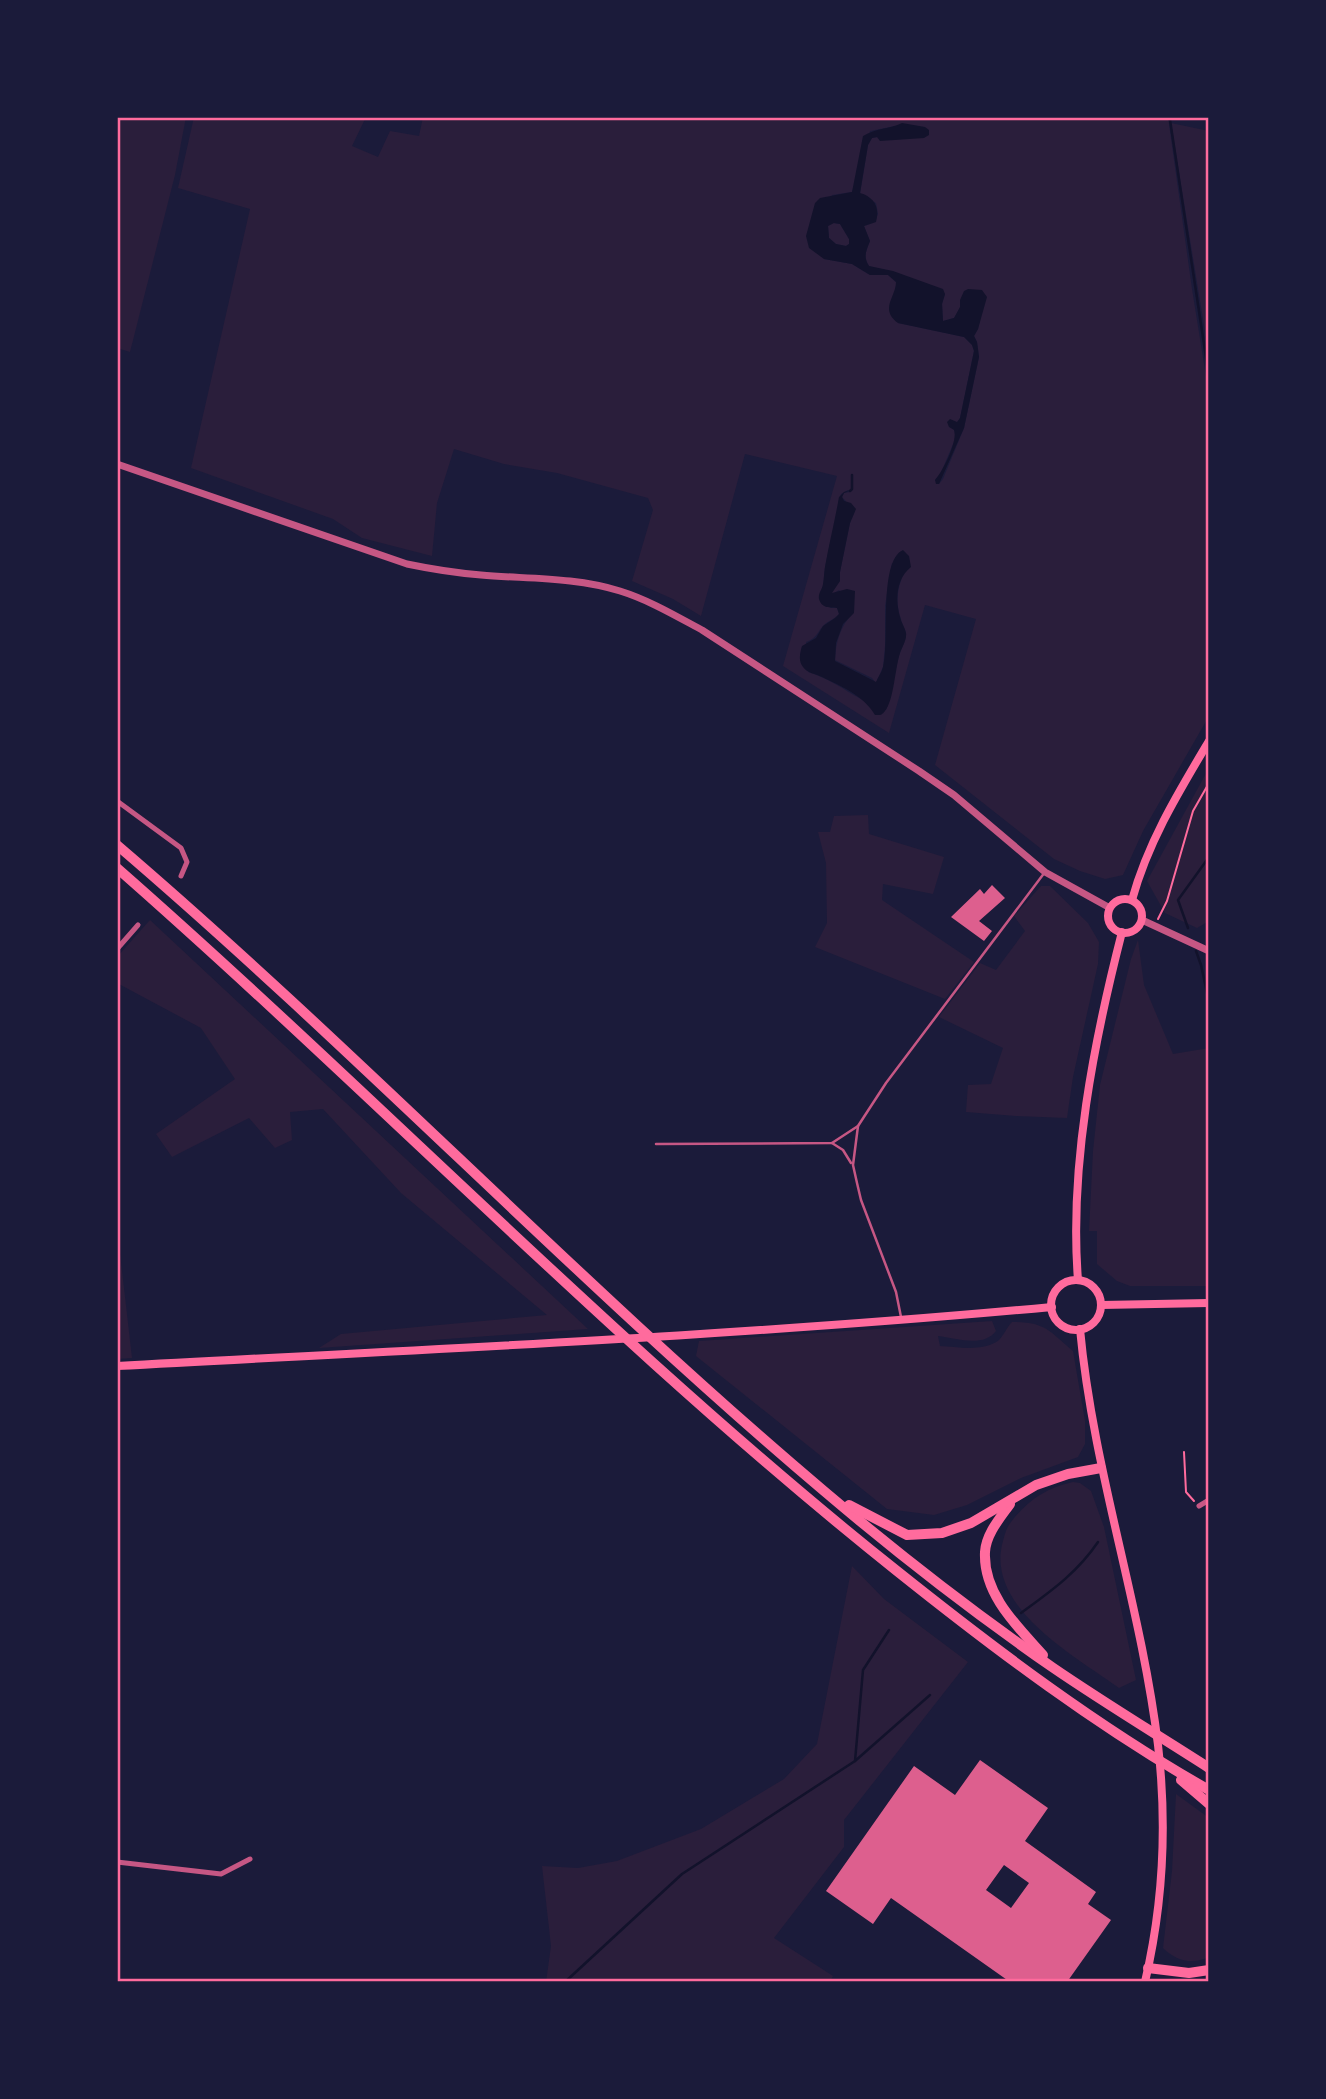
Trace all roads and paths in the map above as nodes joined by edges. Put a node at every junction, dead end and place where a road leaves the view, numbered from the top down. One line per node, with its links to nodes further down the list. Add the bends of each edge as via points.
1 (117, 464): 7 (street, via 407,564 576,582 620,591 665,610 954,795)
2 (1209, 741): 9 (main road, via 1162,819)
3 (1209, 783): 11 (path, via 1193,811)
4 (117, 801): 8 (street, via 181,848 187,862)
5 (117, 845): 30 (highway)
6 (117, 868): 35 (highway, via 798,1490 1000,1651)
7 (1045, 872): 10 (street); 17 (lane, via 886,1083)
8 (181, 876)
9 (1132, 900): 10 (main road, via 1122,899); 12 (main road, via 1139,906)
10 (1110, 908): 14 (main road, via 1110,923)
11 (1161, 913)
12 (1142, 920): 14 (main road, via 1136,929); 16 (street)
13 (138, 925): 15 (street)
14 (1122, 932): 21 (main road, via 1084,1121)
15 (117, 949)
16 (1209, 951)
17 (859, 1126): 18 (lane); 20 (lane)
18 (832, 1143): 19 (lane); 20 (lane)
19 (656, 1144)
20 (853, 1165): 25 (lane)
21 (1078, 1280): 23 (main road, via 1092,1285); 24 (main road, via 1056,1291)
22 (1209, 1303): 23 (main road)
23 (1101, 1305): 26 (main road, via 1092,1324)
24 (1052, 1307): 25 (main road); 26 (main road, via 1061,1324)
25 (902, 1321): 27 (main road)
26 (1080, 1329): 29 (main road)
27 (117, 1366)
28 (1184, 1452): 33 (path, via 1186,1492)
29 (1101, 1468): 31 (highway, via 1036,1485); 41 (main road, via 1148,1679 1158,1746 1162,1812 1159,1897)
30 (825, 1492): 31 (highway, via 907,1535 942,1533 971,1523); 34 (highway)
31 (1013, 1499): 34 (highway, via 991,1532 985,1551 990,1586)
32 (1209, 1500): 33 (street)
33 (1199, 1506)
34 (1054, 1668): 36 (highway)
35 (1164, 1764): 37 (highway); 38 (highway)
36 (1209, 1768)
37 (1209, 1790)
38 (1209, 1804)
39 (250, 1859): 40 (street, via 221,1874)
40 (117, 1862)
41 (1148, 1968): 42 (highway, via 1189,1973); 43 (main road)
42 (1209, 1970)
43 (1145, 1982)

